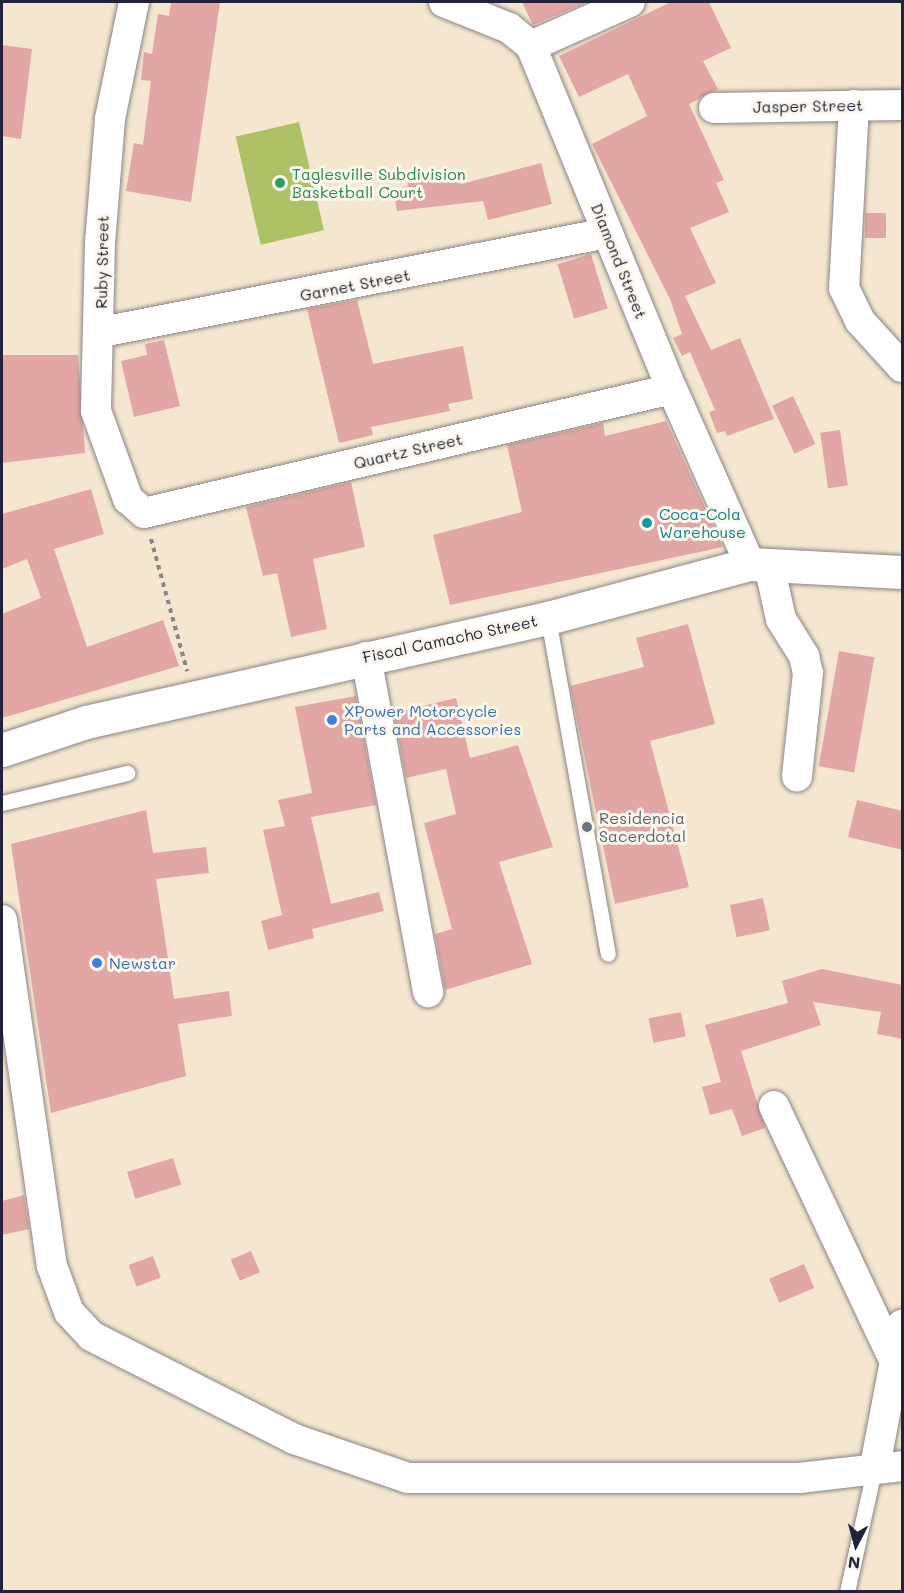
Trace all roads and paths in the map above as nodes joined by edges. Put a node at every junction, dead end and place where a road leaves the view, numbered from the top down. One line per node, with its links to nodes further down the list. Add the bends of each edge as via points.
1 (134, 2): 9 (street, Ruby Street, via 110,119 100,243)
2 (444, 2): 4 (street, Diamond Street, via 509,28)
3 (630, 2): 4 (street)
4 (531, 46): 8 (street, Diamond Street)
5 (854, 105): 6 (street, Jasper Street); 7 (street, Jasper Street); 10 (street, via 844,288 860,321)
6 (903, 105)
7 (714, 108)
8 (607, 233): 9 (street, Garnet Street); 11 (street, Diamond Street)
9 (102, 332): 12 (street, Ruby Street, via 96,411 128,499)
10 (903, 368)
11 (672, 389): 12 (street, Quartz Street); 13 (street, Diamond Street)
12 (144, 513): 17 (path)
13 (760, 565): 14 (street, Fiscal Camacho Street); 15 (street, Fiscal Camacho Street); 20 (street, Diamond Street, via 781,619 804,656 808,673)
14 (903, 572)
15 (548, 618): 16 (street, Fiscal Camacho Street); 23 (lane)
16 (366, 657): 17 (street, Fiscal Camacho Street); 24 (street)
17 (194, 698): 18 (street, Fiscal Camacho Street, via 86,722)
18 (2, 750)
19 (128, 772): 21 (lane)
20 (797, 776)
21 (2, 804)
22 (2, 920): 28 (street, via 52,1266 69,1312 91,1336 294,1439 408,1478 799,1478)
23 (608, 954)
24 (428, 992)
25 (774, 1106): 27 (street)
26 (903, 1325): 27 (street)
27 (895, 1362): 28 (street)
28 (889, 1466): 29 (lane)
29 (847, 1592)

